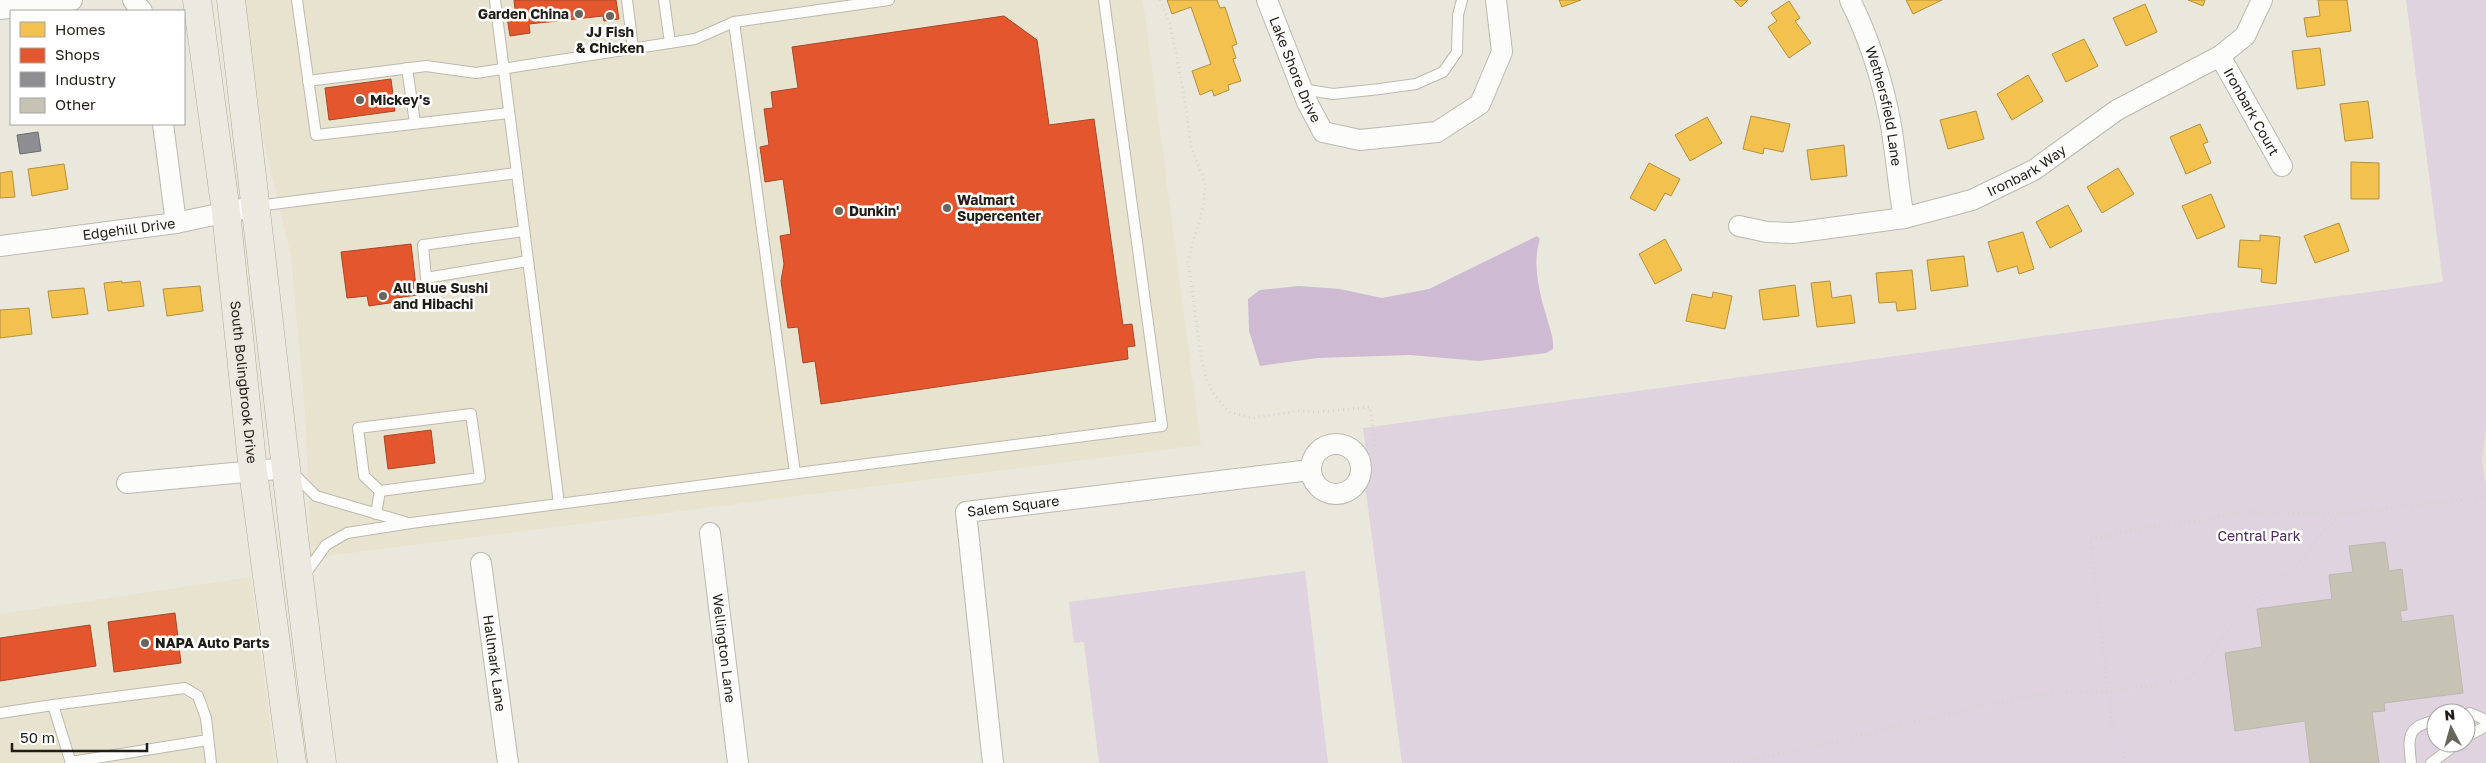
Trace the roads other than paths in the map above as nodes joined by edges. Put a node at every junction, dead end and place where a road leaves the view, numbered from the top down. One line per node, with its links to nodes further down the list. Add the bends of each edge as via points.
1 (72, 0): 16 (street)
2 (132, 0): 17 (street)
3 (197, 0): 32 (main road, South Bolingbrook Drive)
4 (231, 0): 31 (main road)
5 (297, 0): 24 (lane)
6 (495, 0): 23 (lane)
7 (627, 0): 20 (lane)
8 (664, 0): 19 (lane)
9 (889, 0): 18 (lane)
10 (1104, 0): 42 (lane, via 1162,426)
11 (1267, 0): 25 (street, Lake Shore Drive)
12 (1462, 0): 25 (lane, via 1458,15 1457,52 1443,72 1416,84 1380,89 1333,94)
13 (1496, 0): 25 (street, Lake Shore Drive, via 1502,52 1480,104 1437,132 1360,140 1323,132)
14 (1850, 0): 33 (street, Wethersfield Lane, via 1870,48 1890,120)
15 (2262, 0): 21 (street, Ironbark Way, via 2245,36)
16 (0, 9)
17 (141, 10)
18 (734, 22): 19 (lane, via 695,39); 42 (lane)
19 (670, 43): 20 (lane)
20 (633, 48): 23 (lane)
21 (2220, 56): 29 (street, Ironbark Court); 33 (street, Ironbark Way, via 2117,110 2034,170 1972,200)
22 (407, 68): 23 (lane, via 426,66 476,73); 24 (lane); 27 (lane)
23 (504, 68): 26 (lane)
24 (308, 81): 27 (lane, via 316,135)
25 (1302, 89)
26 (509, 113): 27 (lane); 30 (lane)
27 (415, 124)
28 (163, 125): 34 (street)
29 (2282, 166)
30 (517, 172): 31 (lane); 36 (lane)
31 (256, 206): 32 (street, Edgehill Drive); 39 (main road)
32 (226, 212): 34 (street, Edgehill Drive); 41 (main road, South Bolingbrook Drive)
33 (1904, 218): 35 (street, Ironbark Way, via 1793,233)
34 (176, 222): 37 (street, Edgehill Drive)
35 (1739, 226)
36 (524, 231): 38 (lane); 38 (lane, via 423,246 426,278)
37 (0, 246)
38 (528, 261): 45 (lane)
39 (287, 468): 41 (street); 46 (lane, via 316,496); 50 (main road)
40 (1310, 470): 40 (street, via 1318,450 1332,444 1348,446 1361,463 1361,475 1355,485 1345,492 1333,494 1322,490); 62 (street, Salem Square, via 966,512)
41 (253, 471): 43 (street); 58 (main road, South Bolingbrook Drive)
42 (795, 473): 45 (lane)
43 (127, 483)
44 (380, 491): 44 (lane, via 364,476 358,428 471,414 480,478); 46 (lane)
45 (559, 504): 47 (lane)
46 (376, 514): 47 (lane)
47 (411, 523): 50 (lane, via 347,534 326,545)
48 (710, 533): 61 (street, Wellington Lane)
49 (481, 563): 60 (street, Hallmark Lane)
50 (298, 584): 59 (main road)
51 (53, 705): 52 (lane); 54 (lane, via 185,688 198,696 206,718); 56 (lane)
52 (0, 713)
53 (2426, 722): 63 (lane, via 2419,724 2412,732)
54 (208, 740): 56 (lane); 57 (lane)
55 (2444, 753): 64 (lane)
56 (71, 763)
57 (211, 763)
58 (292, 763)
59 (322, 763)
60 (508, 763)
61 (738, 763)
62 (993, 763)
63 (2410, 763)
64 (2431, 763)

